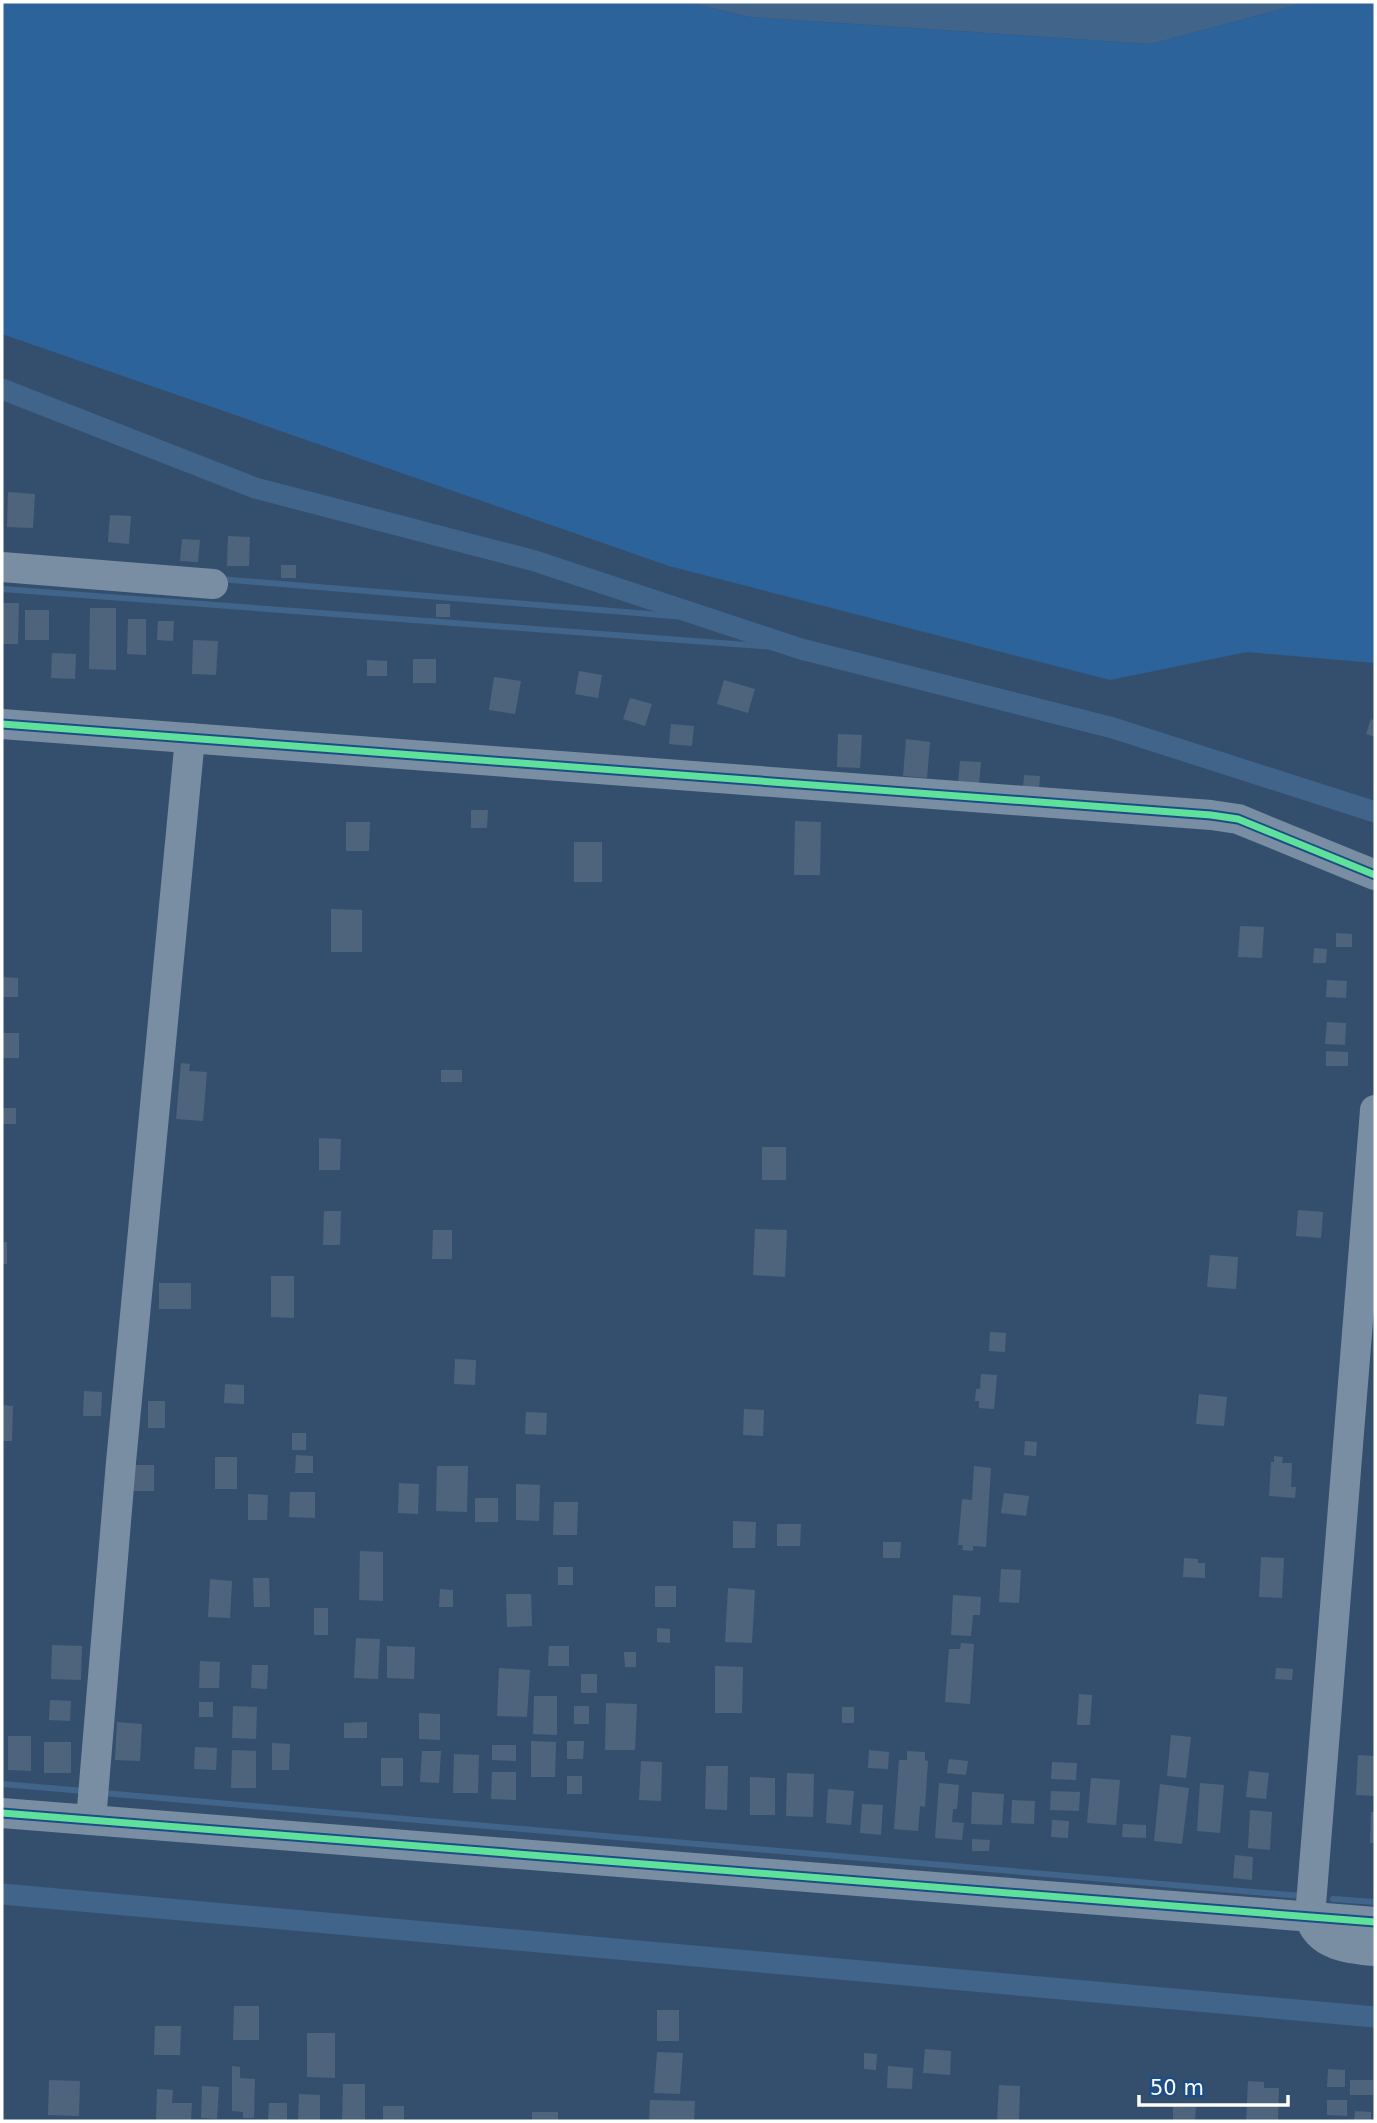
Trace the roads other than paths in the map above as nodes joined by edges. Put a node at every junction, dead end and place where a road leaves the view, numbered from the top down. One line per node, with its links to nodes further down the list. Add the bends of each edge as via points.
1 (2, 568): 2 (street)
2 (213, 584)
3 (2, 724): 4 (street)
4 (190, 738): 5 (street, via 1211,815 1238,819); 9 (street)
5 (1375, 875)
6 (1375, 1110): 7 (street)
7 (1366, 1342): 10 (street)
8 (2, 1813): 9 (street)
9 (91, 1820): 10 (street)
10 (1311, 1921): 11 (street); 12 (street, via 1318,1934 1335,1943)
11 (1375, 1922)
12 (1375, 1951)

